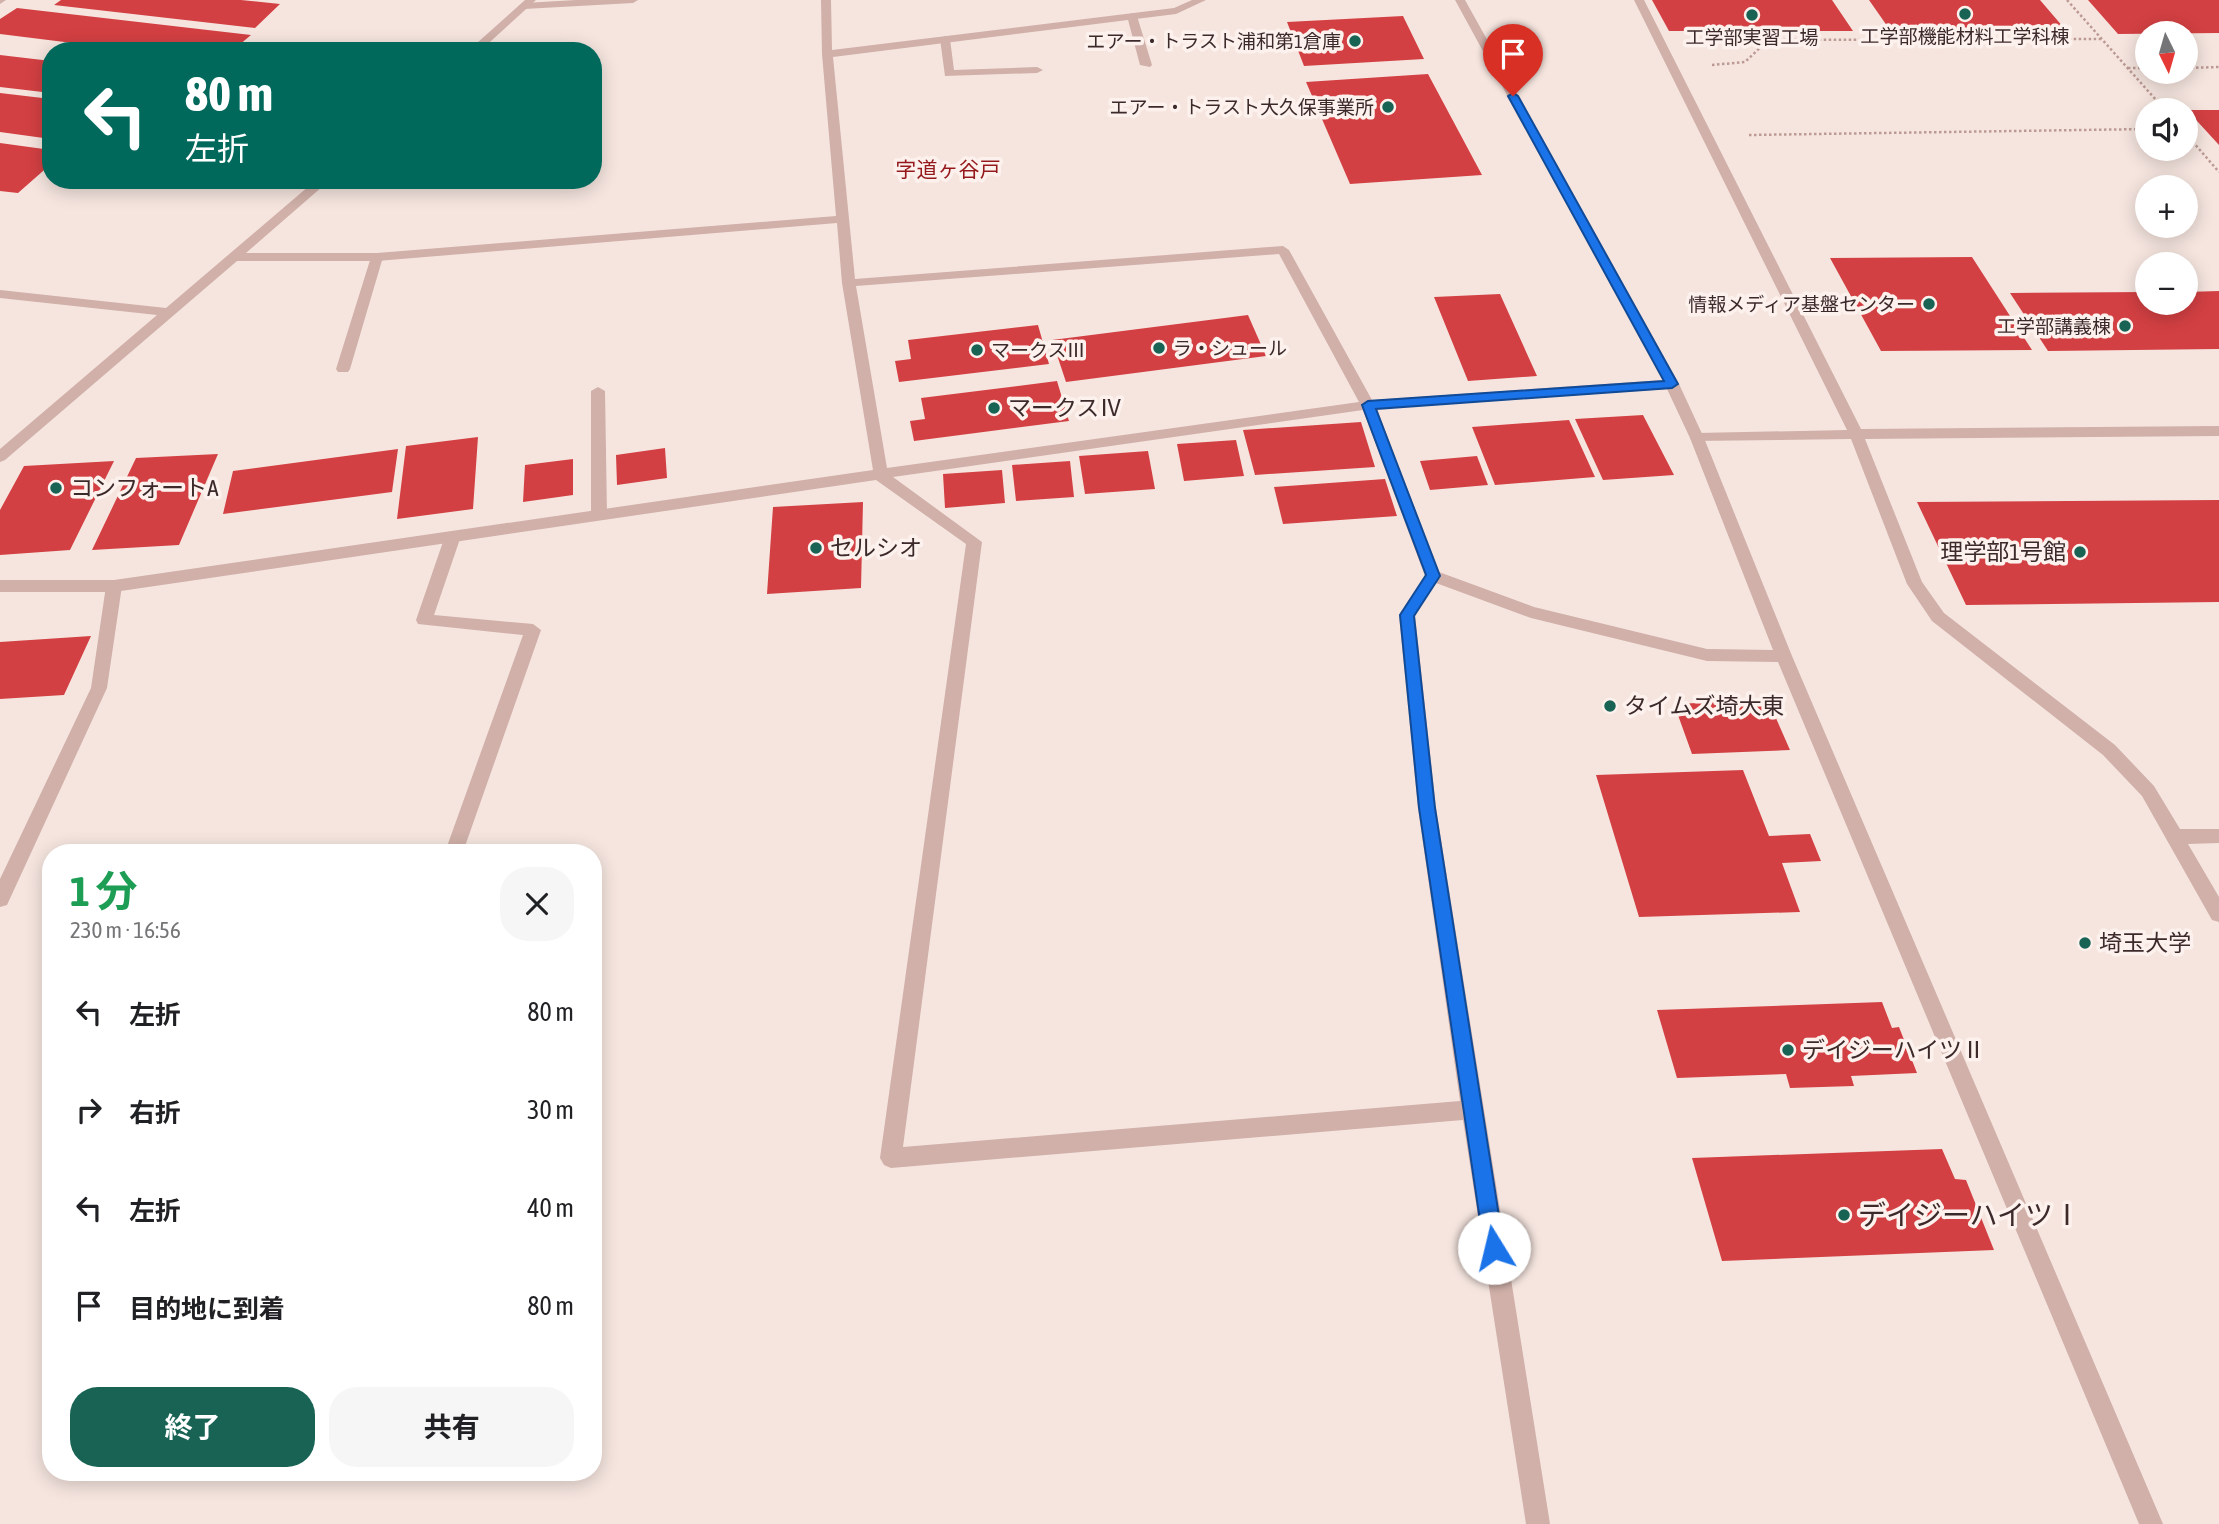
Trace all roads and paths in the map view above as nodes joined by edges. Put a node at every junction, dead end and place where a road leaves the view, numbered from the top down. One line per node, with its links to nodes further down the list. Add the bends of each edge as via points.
1 (633, 0): 7 (street)
2 (826, 0): 12 (street)
3 (1202, 0): 8 (street, via 1176,11)
4 (1460, 0): 33 (street)
5 (1639, 0): 14 (street)
6 (2067, 0): 10 (path)
7 (528, 3): 11 (street)
8 (1132, 16): 9 (street); 13 (street)
9 (945, 39): 12 (street); 19 (street, via 949,74)
10 (2102, 39): 14 (path, via 1779,40 1766,42 1745,62); 16 (path)
11 (483, 42)
12 (827, 54): 26 (street)
13 (1146, 65)
14 (1671, 65): 22 (street)
15 (2219, 67): 18 (path)
16 (2128, 68): 17 (path); 20 (path)
17 (2135, 68)
18 (2198, 68)
19 (1037, 69)
20 (2154, 98)
21 (2135, 129): 22 (path)
22 (1707, 135): 37 (street)
23 (2198, 148): 24 (path)
24 (2219, 172)
25 (314, 189): 27 (street)
26 (843, 219): 28 (street); 29 (street)
27 (236, 257): 28 (street); 31 (street)
28 (377, 257): 32 (street)
29 (849, 283): 35 (street, via 1283,250); 40 (street)
30 (0, 294): 31 (street)
31 (171, 313): 39 (street)
32 (343, 369)
33 (1672, 384): 35 (street); 38 (street)
34 (598, 391): 41 (street)
35 (1368, 405): 40 (street); 43 (street)
36 (2219, 431): 37 (street)
37 (1856, 434): 38 (street); 48 (street, via 1915,584 1938,617 2109,750 2148,791)
38 (1697, 438): 46 (street)
39 (0, 457)
40 (881, 476): 41 (street); 52 (street, via 974,542 891,1158)
41 (599, 514): 42 (street)
42 (453, 536): 45 (street); 49 (street, via 424,620 533,630)
43 (1433, 576): 46 (street, via 1531,612 1707,655); 52 (street, via 1407,615 1427,808)
44 (0, 586): 45 (street)
45 (114, 586): 50 (street, via 99,688)
46 (1784, 656): 54 (street)
47 (2219, 836): 48 (street)
48 (2175, 837): 51 (street)
49 (457, 844)
50 (0, 899)
51 (2219, 914)
52 (1472, 1110): 53 (street)
53 (1538, 1524)
54 (2151, 1524)

